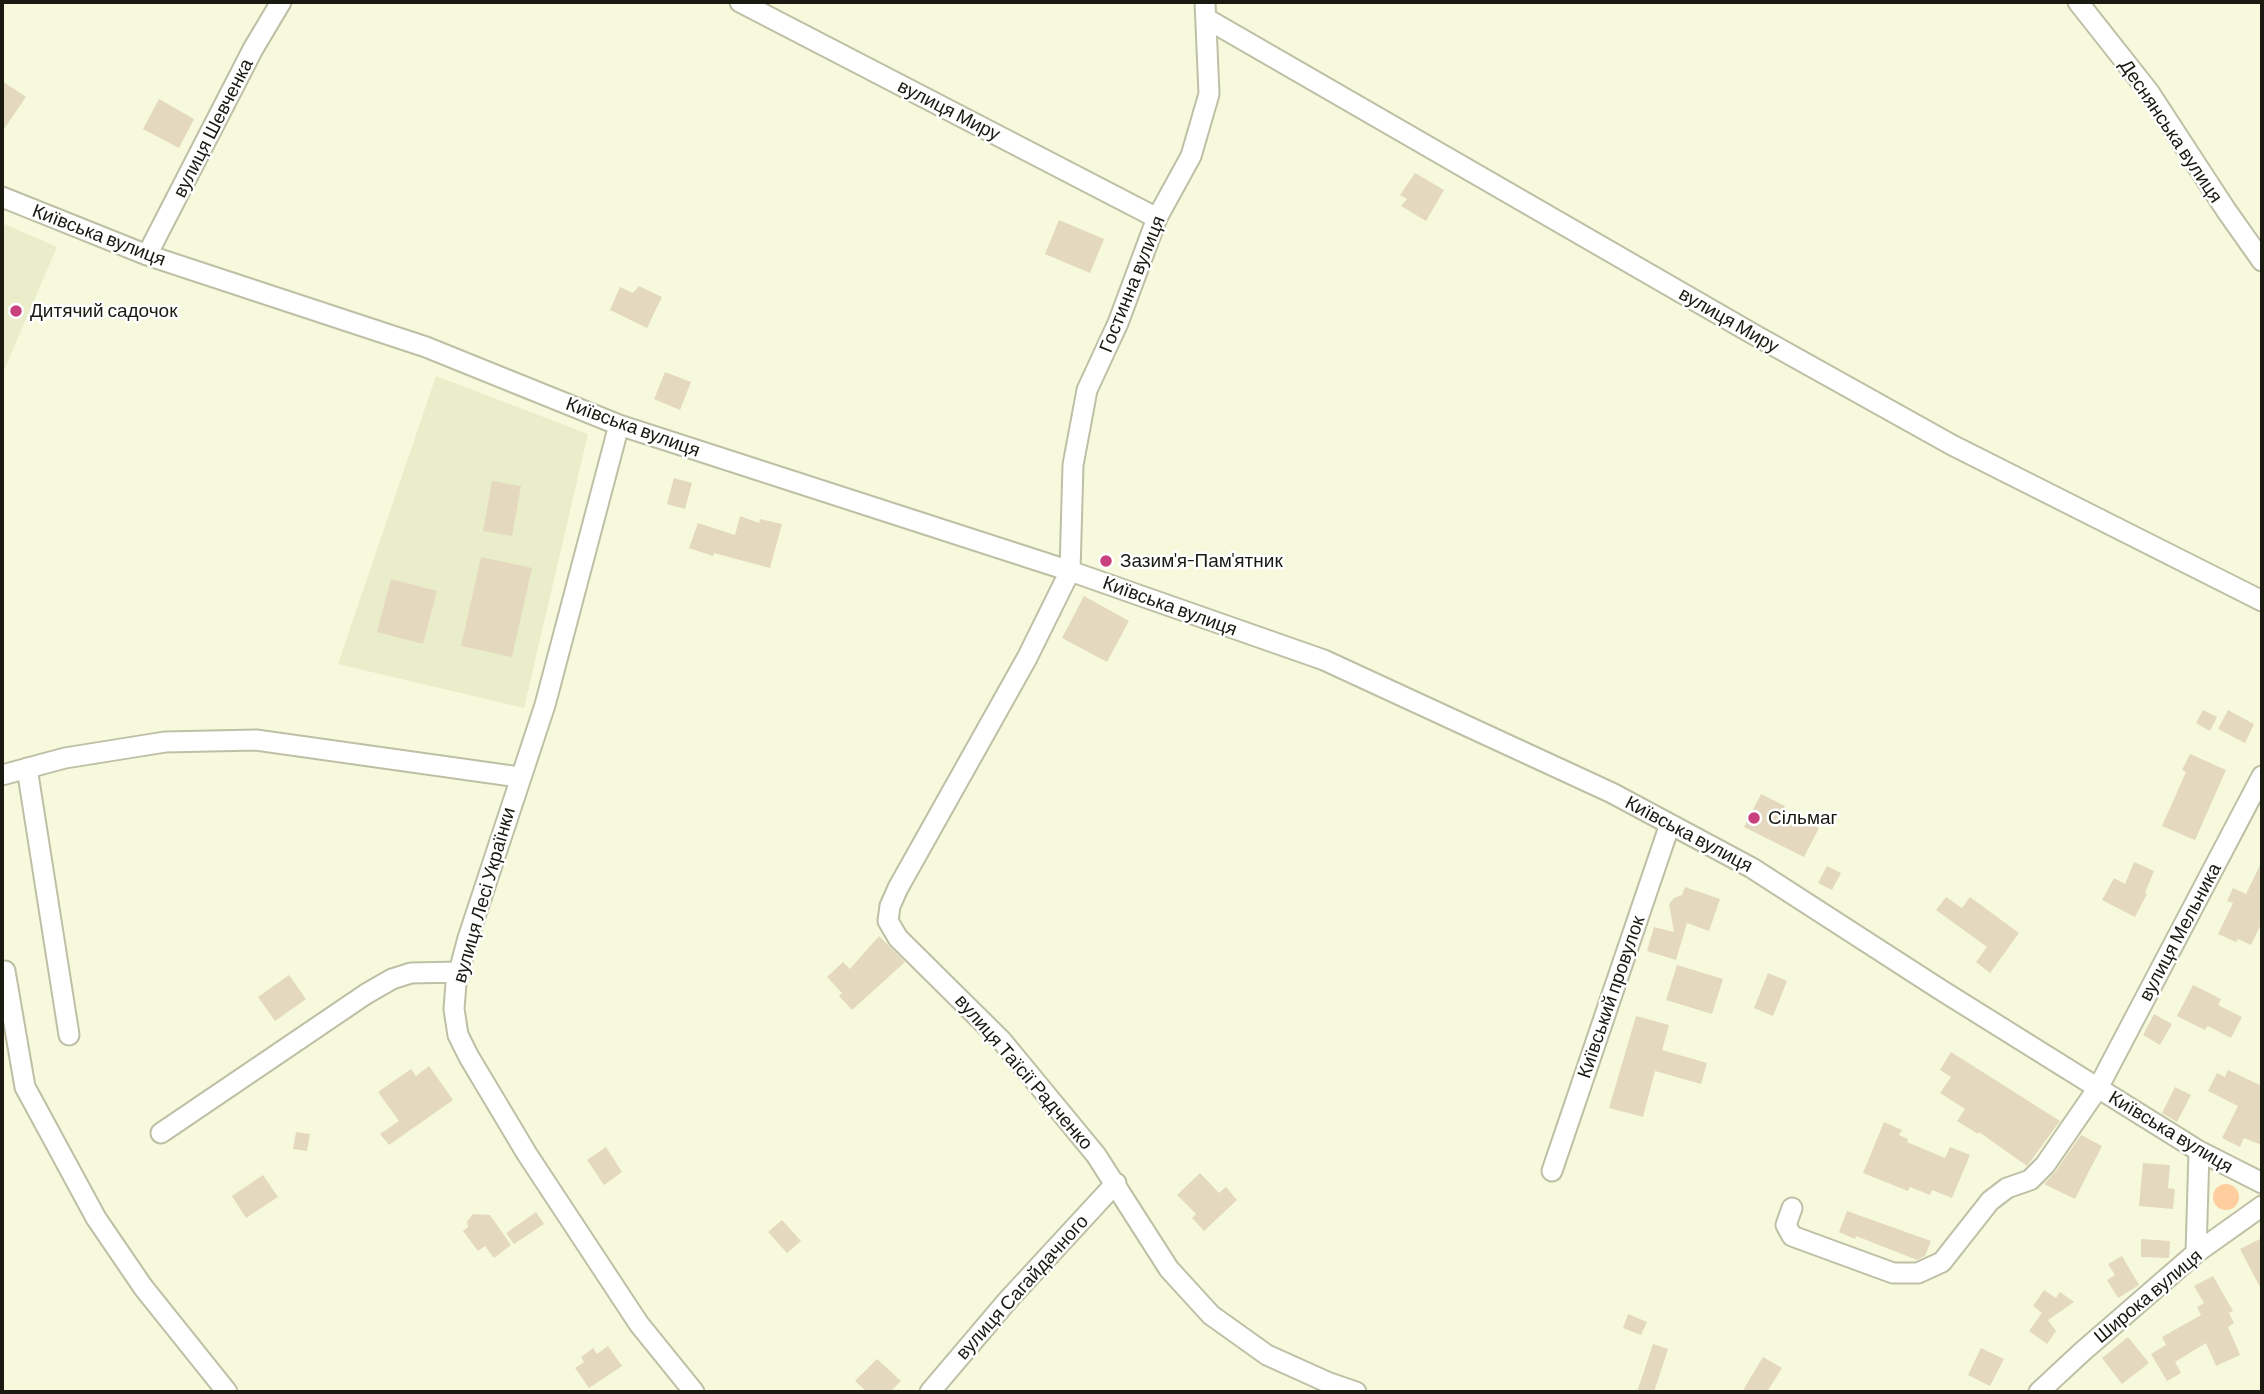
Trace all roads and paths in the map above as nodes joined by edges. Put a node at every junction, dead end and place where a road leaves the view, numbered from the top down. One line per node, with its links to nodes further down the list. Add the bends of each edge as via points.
1 (281, 2): 7 (street, вулиця Шевченка)
2 (740, 2): 6 (street, вулиця Миру)
3 (2078, 2): 8 (street, Деснянська вулиця, via 2149,92)
4 (1206, 10): 6 (street, Гостинна вулиця, via 1209,94 1191,156); 11 (street, вулиця Миру, via 1765,340 1952,444)
5 (2, 197): 7 (street, Київська вулиця)
6 (1157, 218): 10 (street, Гостинна вулиця, via 1087,390 1073,465)
7 (148, 255): 9 (street, Київська вулиця, via 426,347)
8 (2262, 261)
9 (619, 425): 10 (street, Київська вулиця); 15 (street, вулиця Лесі Українки, via 545,705)
10 (1070, 571): 16 (street, Київська вулиця, via 1324,660); 24 (street, вулиця Таїсії Радченко, via 1027,658 898,888 888,921 898,938 1002,1041)
11 (2262, 601)
12 (27, 768): 13 (street); 15 (street, via 165,742 256,740); 19 (street)
13 (2, 775)
14 (2262, 776): 20 (street, вулиця Мельника)
15 (519, 777): 18 (street, вулиця Лесі Українки)
16 (1670, 824): 20 (street, Київська вулиця, via 1752,868); 23 (street, Київський провулок)
17 (5, 971): 29 (street, via 25,1087 96,1218 143,1287)
18 (459, 972): 21 (street, via 422,972 393,979); 30 (street, вулиця Лесі Українки, via 454,1009 458,1035 469,1056 527,1154 639,1324)
19 (69, 1035)
20 (2098, 1088): 22 (street, Київська вулиця); 27 (street, вулиця Мельника, via 2045,1165 2029,1180 1990,1200 1942,1262 1918,1273 1893,1273 1792,1236 1786,1225)
21 (161, 1133)
22 (2199, 1151): 25 (street, Київська вулиця); 28 (street)
23 (1552, 1171)
24 (1116, 1183): 31 (street, вулиця Сагайдачного); 32 (street, вулиця Таїсії Радченко, via 1169,1269 1211,1315 1267,1355)
25 (2262, 1184)
26 (2262, 1206): 28 (street, Широка вулиця)
27 (1792, 1208)
28 (2196, 1253): 33 (street, Широка вулиця)
29 (228, 1392)
30 (694, 1392)
31 (930, 1392)
32 (1356, 1392)
33 (2039, 1392)

